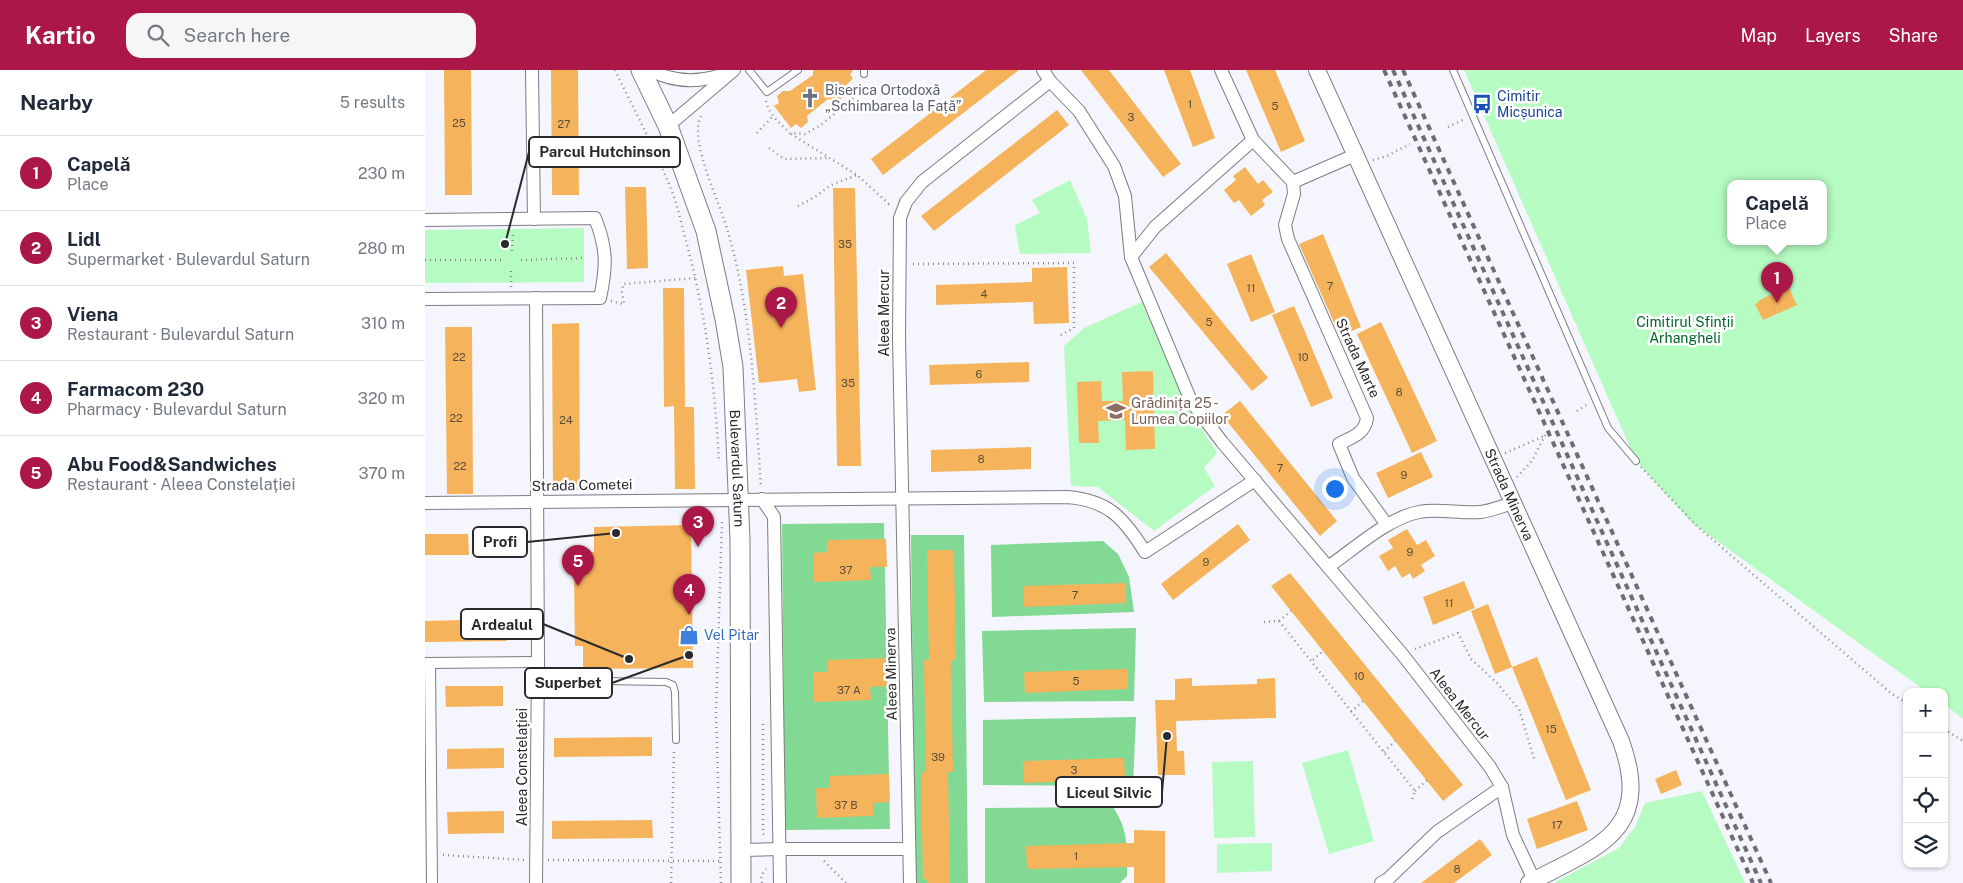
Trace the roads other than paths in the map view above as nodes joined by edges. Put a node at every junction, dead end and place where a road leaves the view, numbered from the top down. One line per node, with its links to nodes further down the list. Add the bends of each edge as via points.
1 (532, 70): 15 (street)
2 (641, 70): 11 (main road, Bulevardul Saturn)
3 (650, 70): 9 (street, via 684,81 715,78)
4 (749, 70): 5 (lane, via 767,92)
5 (798, 70)
6 (1221, 70): 12 (street)
7 (1317, 70): 13 (street, Strada Minerva)
8 (1453, 70): 20 (lane, via 1608,428)
9 (733, 71): 11 (street)
10 (1046, 75): 17 (street, Aleea Mercur, via 1079,111 1114,166 1125,196); 23 (street, Aleea Mercur, via 923,182 906,202 900,218)
11 (668, 126): 24 (main road, Bulevardul Saturn, via 706,231 733,367)
12 (1253, 140): 14 (street); 17 (street, via 1155,227)
13 (1357, 159): 14 (street); 22 (street, Strada Minerva)
14 (1293, 182): 28 (street, Strada Marte, via 1294,194 1285,225 1288,240 1367,418 1366,427 1361,432 1339,444 1353,478)
15 (534, 218): 16 (street); 18 (street, via 595,218 606,256 600,298)
16 (425, 220)
17 (1131, 257): 21 (street, Aleea Mercur, via 1191,401)
18 (536, 298): 19 (street); 26 (street, Aleea Constelației)
19 (425, 299)
20 (1636, 461)
21 (1255, 480): 23 (street, via 1145,552 1135,535 1108,508 1083,498); 29 (street, Aleea Mercur)
22 (1510, 496): 28 (street, via 1492,510 1419,511); 38 (street, Strada Minerva, via 1621,741 1631,778 1628,809 1611,835 1580,857)
23 (903, 498): 25 (street, Strada Cometei); 36 (street, Aleea Minerva)
24 (730, 499): 25 (street, Strada Cometei); 26 (street, Strada Cometei); 37 (main road, Bulevardul Saturn)
25 (762, 499): 35 (street, via 774,517)
26 (537, 501): 27 (street, Strada Cometei); 30 (street, Aleea Constelației)
27 (425, 503)
28 (1387, 525): 29 (street)
29 (1328, 567): 34 (street, Aleea Mercur, via 1402,654)
30 (538, 662): 31 (street); 32 (street, Aleea Constelației)
31 (428, 663): 39 (street)
32 (538, 680): 33 (lane, via 666,682 673,685); 40 (street, Aleea Constelației)
33 (676, 740)
34 (1502, 787): 38 (street, Aleea Mercur, via 1513,835); 44 (street, via 1437,832)
35 (779, 849): 36 (street); 37 (street); 42 (street)
36 (909, 849): 43 (street, Aleea Minerva)
37 (740, 850): 41 (main road, Bulevardul Saturn)
38 (1531, 882)
39 (431, 883)
40 (536, 883)
41 (741, 883)
42 (780, 883)
43 (910, 883)
44 (1381, 883)

